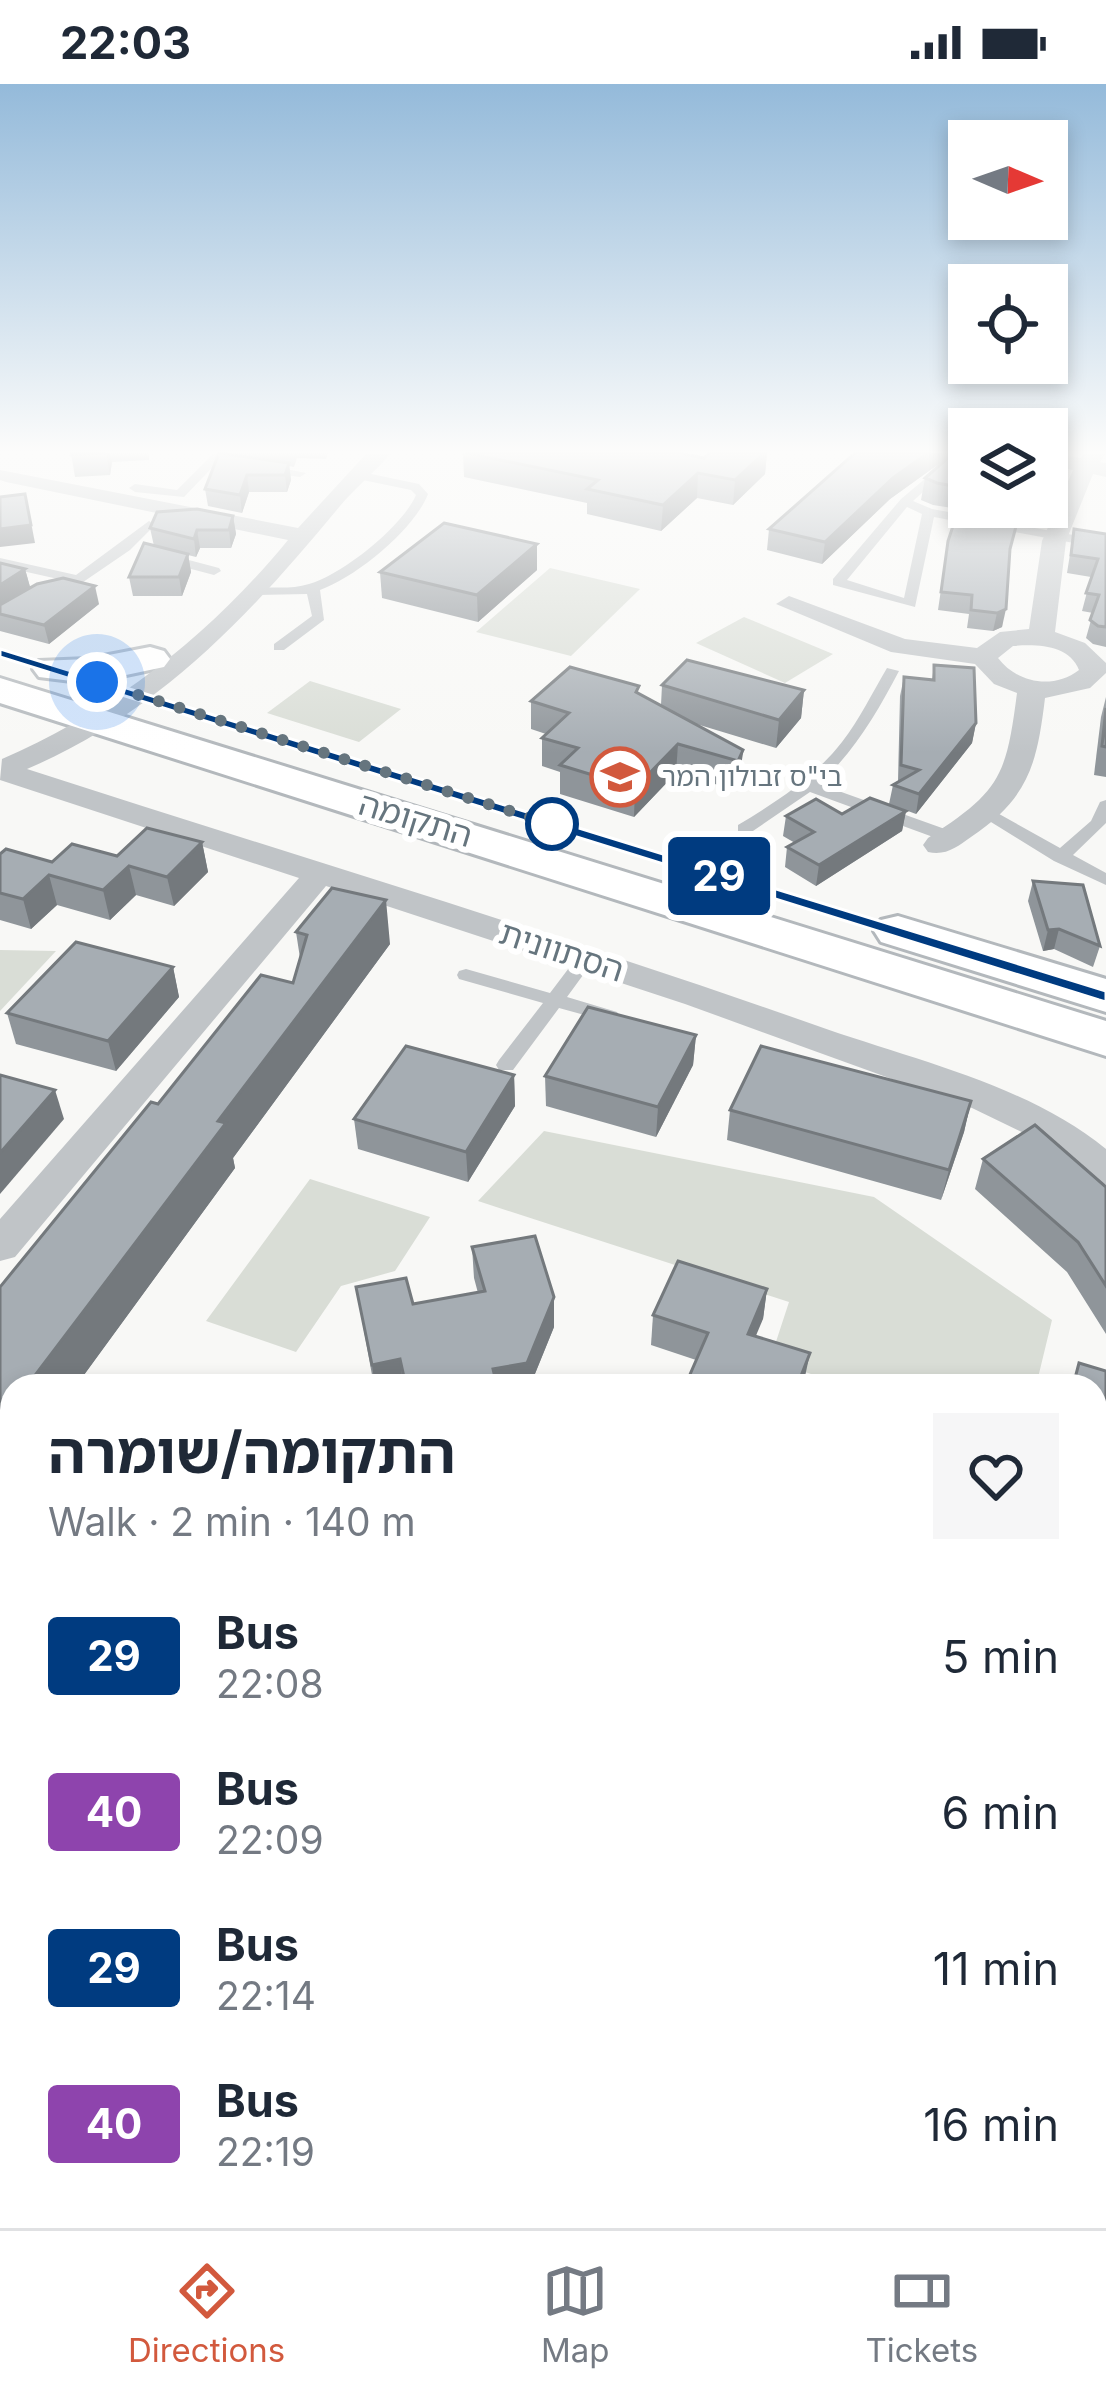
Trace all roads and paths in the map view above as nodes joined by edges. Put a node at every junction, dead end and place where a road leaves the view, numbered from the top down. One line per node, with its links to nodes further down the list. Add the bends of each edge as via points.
1 (117, 553): 10 (lane)
2 (145, 553): 9 (lane)
3 (288, 553): 12 (street)
4 (368, 553): 11 (lane)
5 (862, 553): 6 (lane, via 838,582 910,604)
6 (921, 553)
7 (1050, 553): 15 (street)
8 (0, 562): 10 (lane)
9 (214, 571)
10 (78, 579): 14 (lane)
11 (313, 590): 12 (lane); 16 (lane, via 319,616)
12 (252, 595): 23 (street)
13 (789, 604): 18 (street, via 901,646)
14 (0, 618)
15 (1042, 638): 18 (street, via 996,643); 20 (street, via 1076,648)
16 (279, 647)
17 (0, 653): 23 (street, התקומה)
18 (984, 657): 21 (street, via 992,672)
19 (892, 671): 25 (lane, via 859,734)
20 (1099, 674): 21 (street, via 1073,686)
21 (1032, 688): 27 (street, via 1010,792)
22 (0, 690): 23 (street, התקומה)
23 (123, 703): 24 (street); 24 (street); 35 (street, התקומה); 38 (street, התקומה)
24 (4, 770): 31 (street, הסתוונית)
25 (811, 787): 28 (lane); 29 (lane)
26 (1106, 806): 30 (lane)
27 (986, 814): 29 (street); 30 (lane)
28 (744, 829)
29 (945, 841)
30 (1060, 856): 32 (lane)
31 (321, 872): 33 (street, הסתוונית); 41 (street)
32 (1106, 880)
33 (586, 960): 36 (lane); 40 (street, הסתוונית, via 985,1100 1065,1136)
34 (466, 974): 36 (lane)
35 (1106, 996)
36 (555, 1000): 37 (lane); 39 (lane)
37 (639, 1024)
38 (1106, 1039)
39 (506, 1065)
40 (1106, 1171)
41 (0, 1246)

